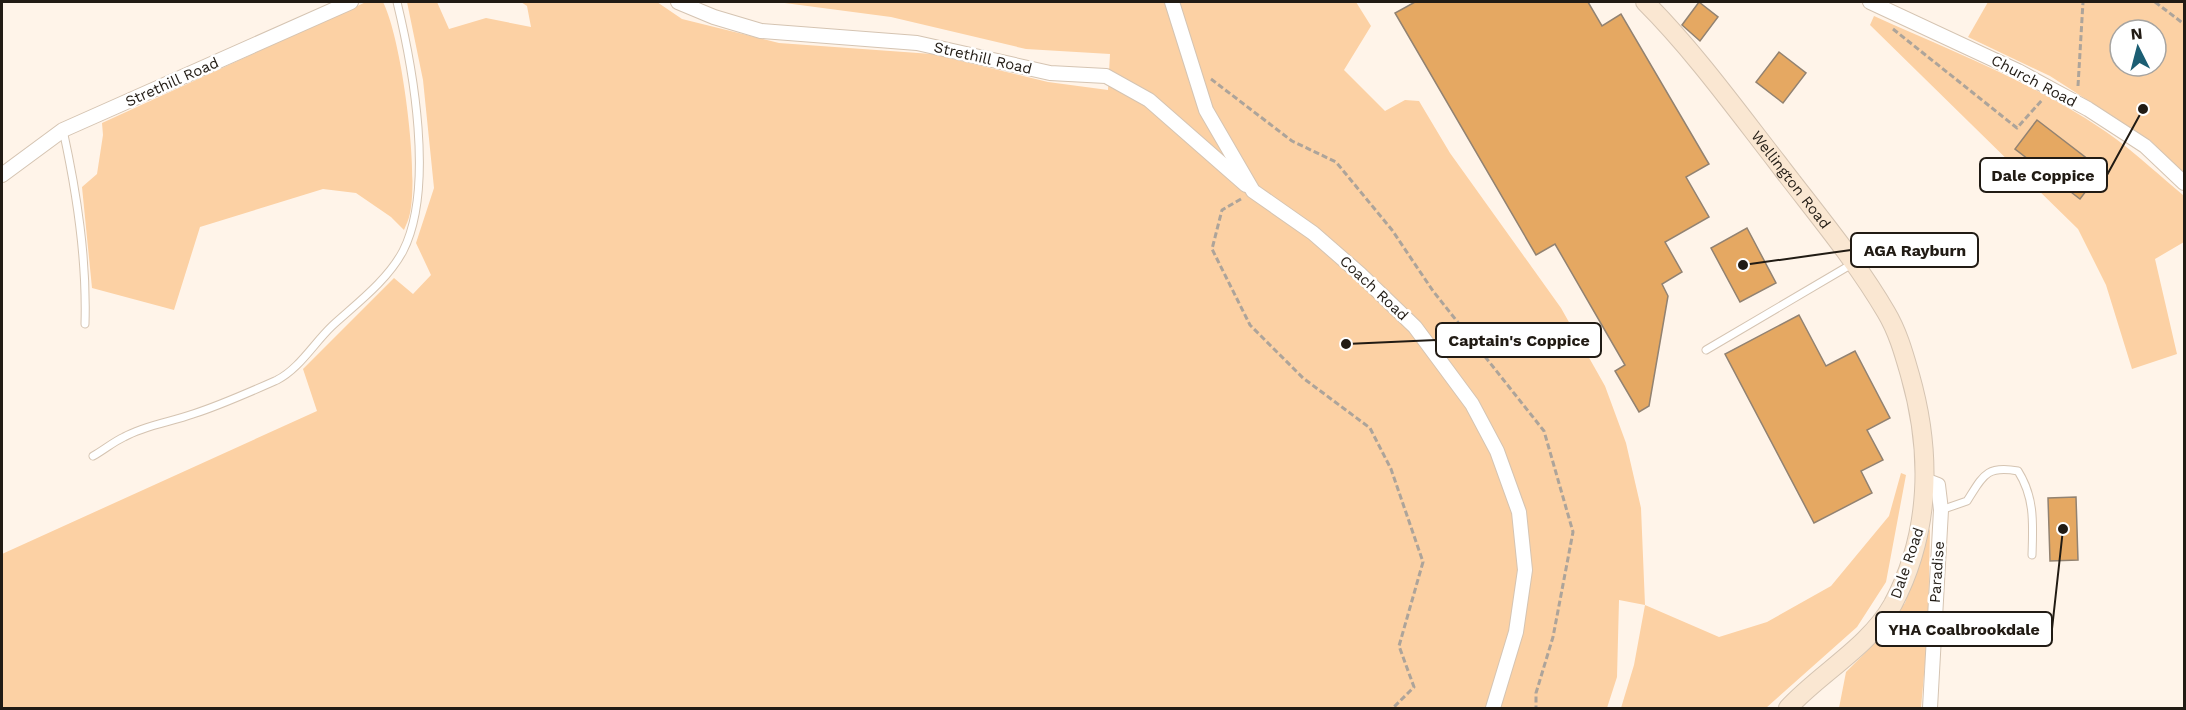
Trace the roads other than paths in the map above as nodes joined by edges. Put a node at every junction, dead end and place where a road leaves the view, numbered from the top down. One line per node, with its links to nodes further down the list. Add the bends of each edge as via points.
1 (351, 2): 7 (street, Strethill Road)
2 (397, 2): 14 (lane, via 416,108 419,197 415,222 393,265 280,379 204,410 134,432)
3 (678, 2): 10 (street, Strethill Road, via 761,31 917,43 1050,73 1106,76 1149,100)
4 (1172, 2): 10 (street, Coach Road, via 1206,111)
5 (1645, 2): 11 (street, Wellington Road, via 1765,147)
6 (1870, 2): 9 (street, Church Road, via 2018,70 2077,103 2145,146)
7 (63, 129): 8 (street, Strethill Road); 12 (lane, via 79,215)
8 (2, 175)
9 (2184, 183)
10 (1253, 191): 18 (street, Coach Road, via 1313,233 1415,327 1472,405 1497,452 1519,512 1525,570 1516,632)
11 (1854, 263): 13 (lane); 15 (street, Wellington Road, via 1886,313 1904,353 1921,417)
12 (85, 324)
13 (1706, 351)
14 (93, 456)
15 (1925, 480): 16 (street, Paradise, via 1938,485); 19 (street, Dale Road, via 1920,531 1892,605 1865,640)
16 (1941, 510): 17 (lane, via 1967,501 1985,474 2000,467 2018,471 2028,487 2033,511); 20 (street, Paradise)
17 (2032, 555)
18 (1493, 708)
19 (1788, 708)
20 (1930, 708)

